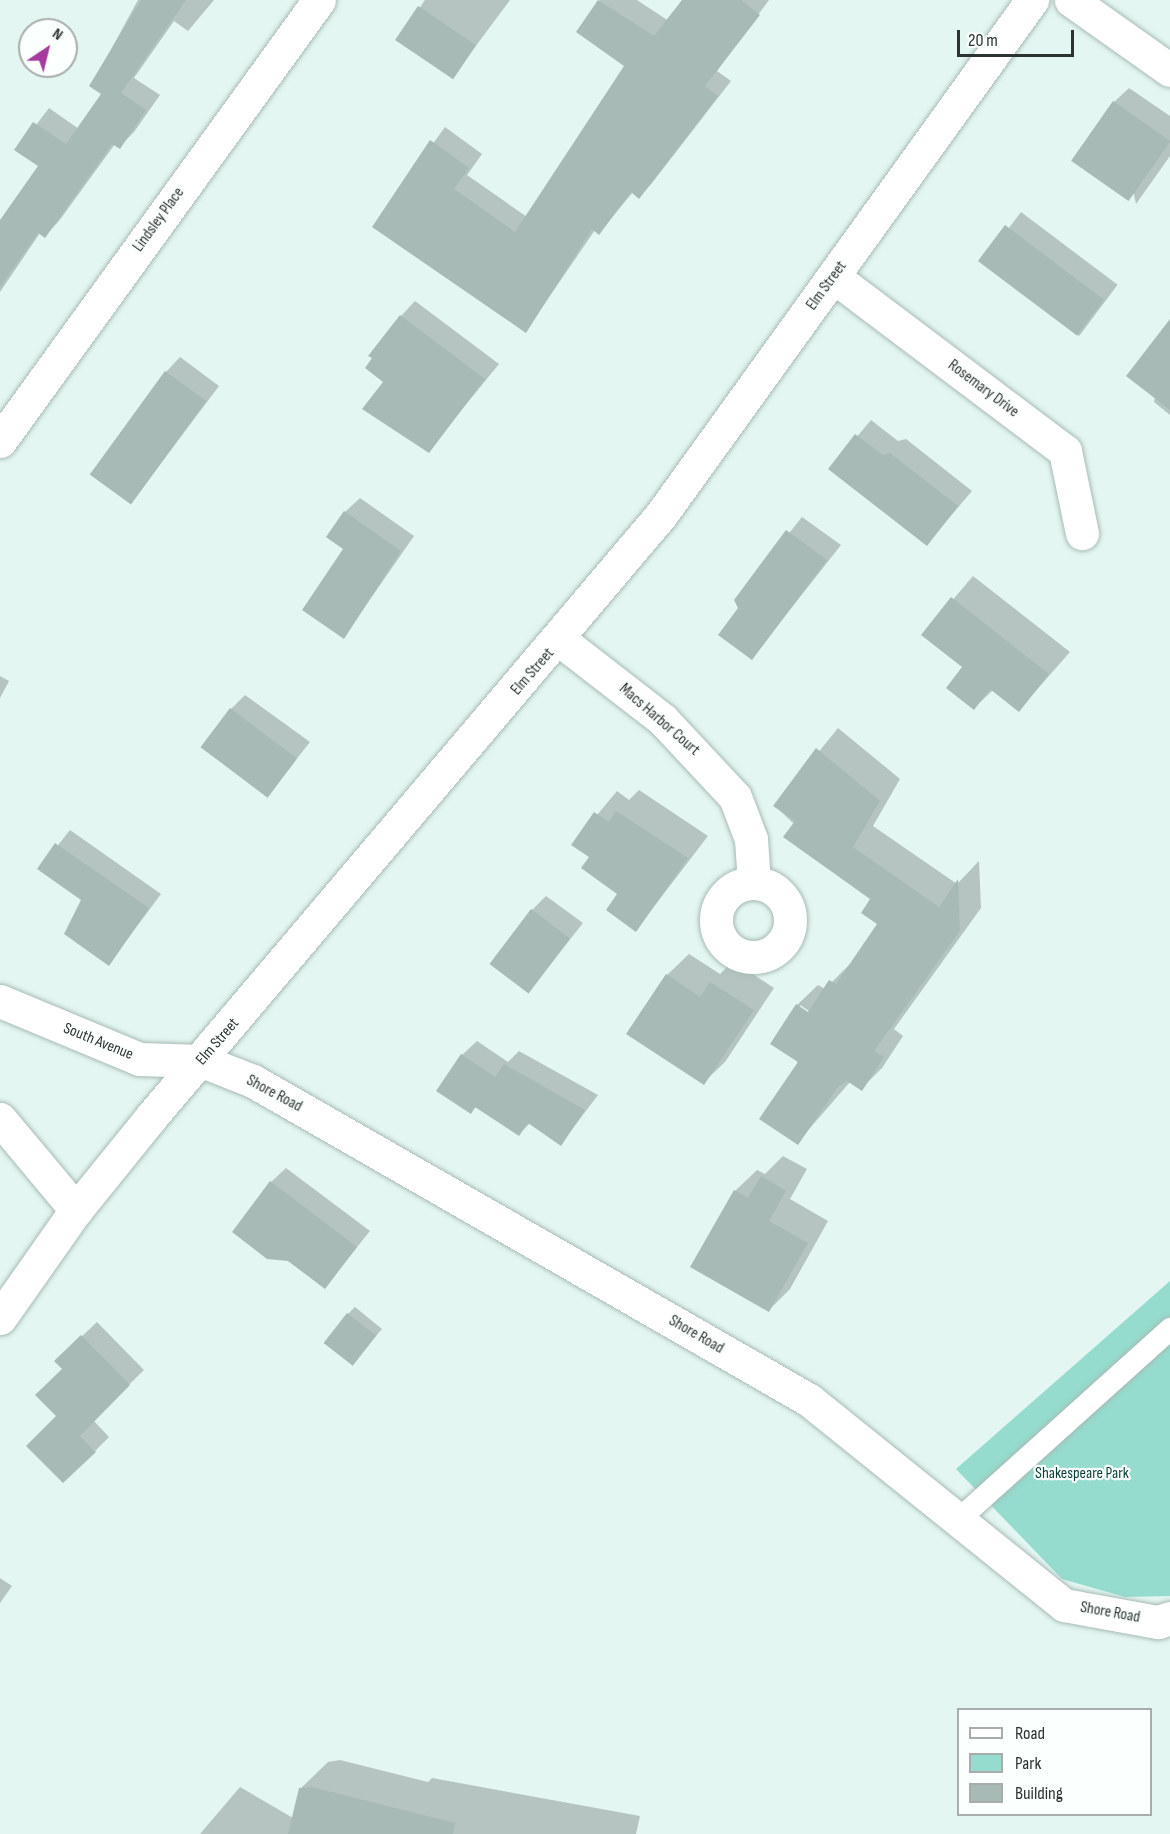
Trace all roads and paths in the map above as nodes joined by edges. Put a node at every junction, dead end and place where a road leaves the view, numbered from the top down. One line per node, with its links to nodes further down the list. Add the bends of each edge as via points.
1 (319, 0): 6 (street, Lindsley Place)
2 (1032, 0): 5 (street, Elm Street)
3 (1071, 0): 4 (street)
4 (1170, 70)
5 (834, 276): 7 (street, Rosemary Drive, via 1065,451); 8 (street, Elm Street, via 661,515)
6 (0, 441)
7 (1082, 533)
8 (560, 640): 9 (street, Macs Harbor Court, via 663,720 735,797 751,839); 11 (street, Elm Street)
9 (754, 883)
10 (0, 1001): 11 (street, South Avenue, via 139,1059)
11 (202, 1061): 13 (street, Elm Street); 16 (street, Shore Road, via 253,1081 809,1400)
12 (0, 1119): 13 (street)
13 (76, 1210): 14 (street, Elm Street)
14 (0, 1318)
15 (1170, 1329): 16 (lane)
16 (957, 1521): 17 (street, Shore Road, via 1064,1605 1158,1622)
17 (1170, 1618)

